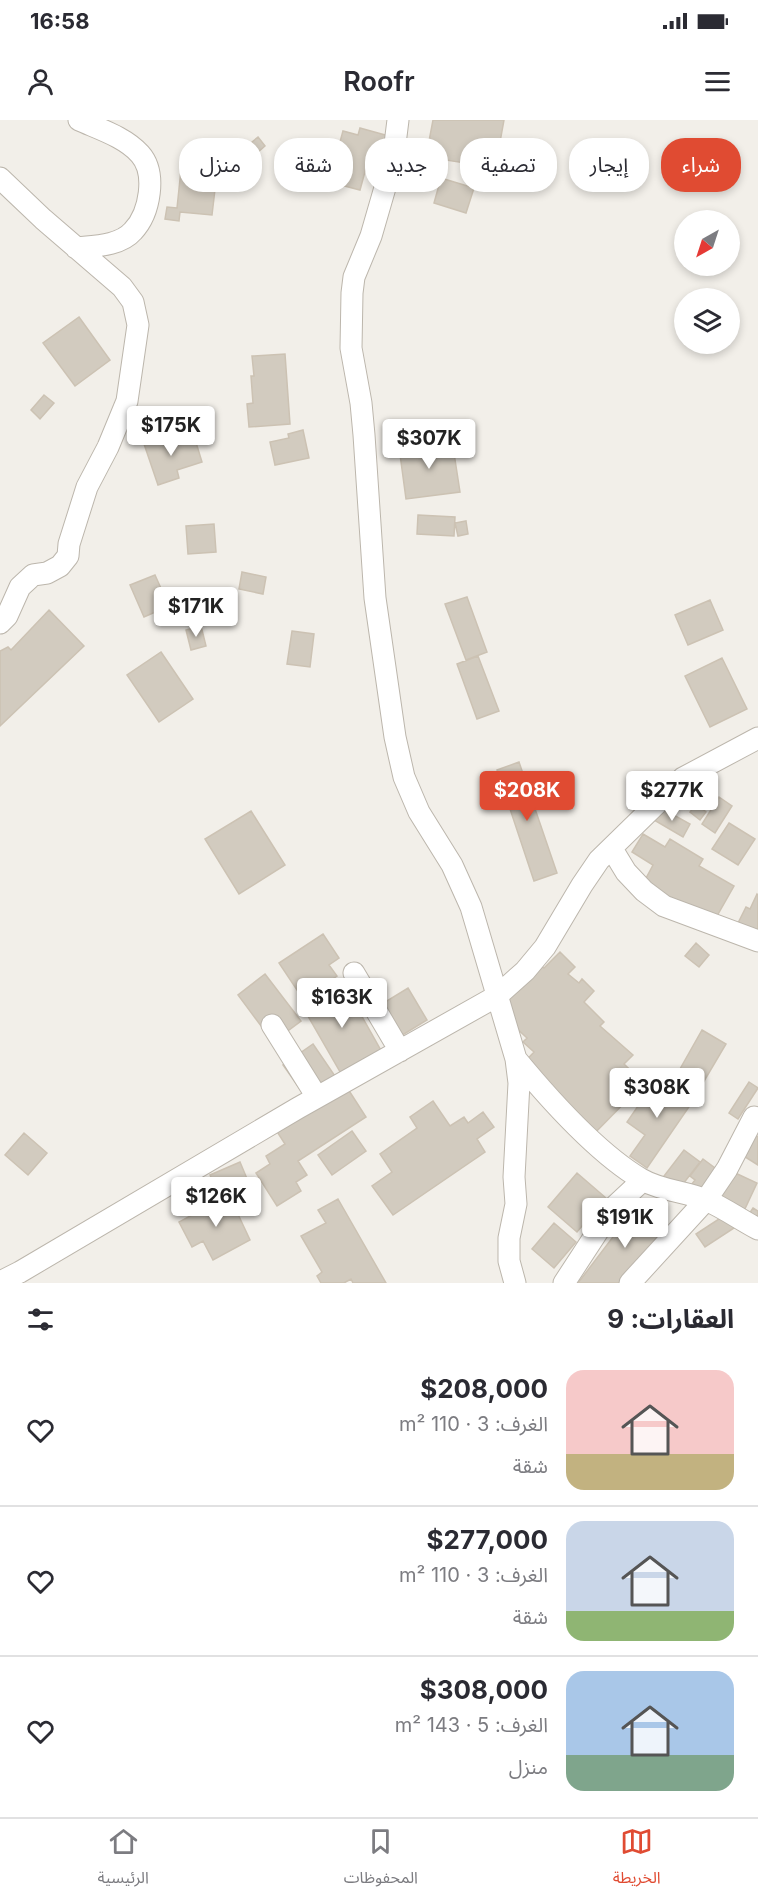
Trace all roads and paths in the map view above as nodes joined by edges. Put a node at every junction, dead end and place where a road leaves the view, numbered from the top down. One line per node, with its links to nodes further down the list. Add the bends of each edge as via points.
1 (79, 120): 4 (street, via 120,138 140,153 149,168 150,188 146,208 133,232 115,243)
2 (398, 120): 10 (street, via 393,160 352,293 351,348 364,435 375,598 404,777 471,907)
3 (0, 178): 4 (street)
4 (76, 248): 5 (street, via 122,287 132,302 138,325 127,401 87,486 68,556 60,566 33,575 20,587)
5 (0, 623)
6 (758, 738): 7 (street, via 683,778)
7 (612, 849): 8 (street, via 626,872 664,906); 10 (street, via 599,860 545,947)
8 (758, 940)
9 (354, 973): 12 (street)
10 (497, 996): 12 (street); 13 (street)
11 (272, 1025): 14 (street)
12 (400, 1051): 14 (street)
13 (516, 1059): 16 (street, via 545,1094 589,1136); 20 (street, via 516,1204 509,1238)
14 (317, 1097): 19 (street)
15 (754, 1117): 17 (street)
16 (643, 1180): 17 (street); 21 (street, via 612,1208)
17 (705, 1200): 18 (street); 22 (street)
18 (758, 1229)
19 (0, 1282)
20 (514, 1283)
21 (564, 1283)
22 (630, 1283)

